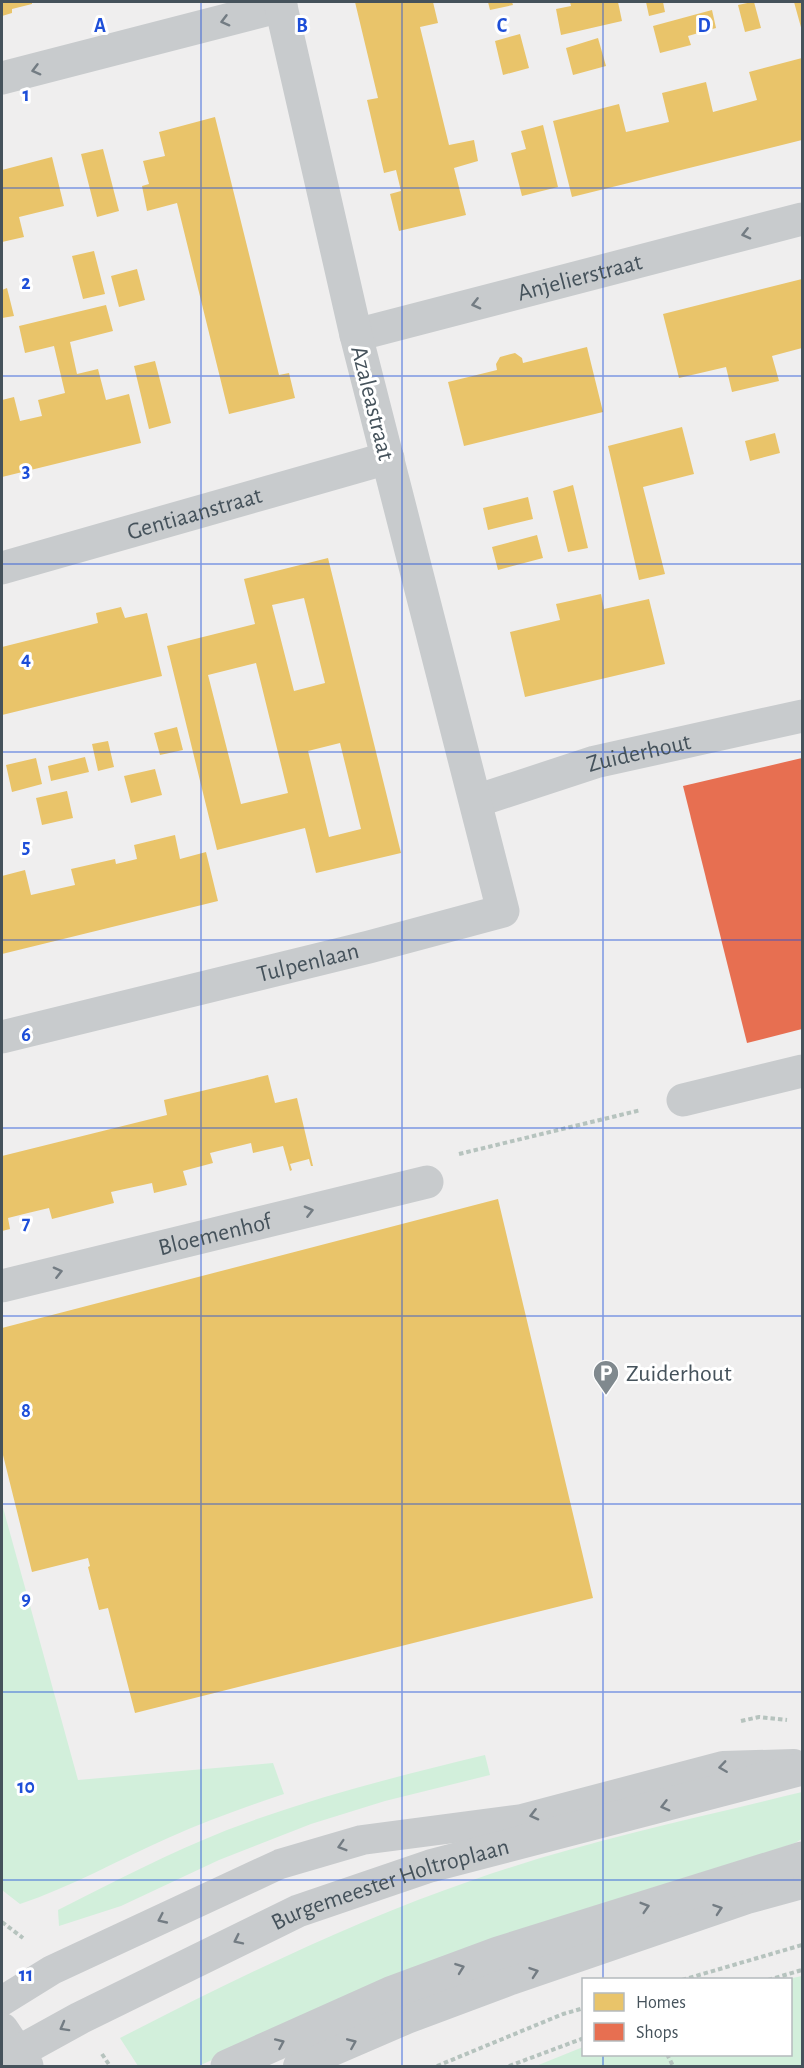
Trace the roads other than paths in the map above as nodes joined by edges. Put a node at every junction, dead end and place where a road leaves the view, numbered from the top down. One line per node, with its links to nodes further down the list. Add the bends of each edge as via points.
1 (281, 4): 2 (street, one-way to 2); 4 (street, Azaleastraat)
2 (2, 78)
3 (802, 219): 4 (street, Anjelierstraat, one-way to 4)
4 (356, 335): 5 (street, Azaleastraat)
5 (387, 458): 6 (street, Gentiaanstraat); 8 (street, Azaleastraat)
6 (2, 568)
7 (802, 716): 8 (street, Zuiderhout, via 595,762)
8 (476, 801): 9 (street, Tulpenlaan, via 503,911)
9 (2, 1036)
10 (802, 1071): 11 (street)
11 (683, 1100)
12 (427, 1182): 13 (street, Bloemenhof, one-way to 12)
13 (2, 1286)
14 (802, 1764): 18 (lane, Burgemeester Holtroplaan, one-way to 18, via 723,1766 522,1819 362,1840 280,1864 52,1970)
15 (802, 1769): 19 (street, Burgemeester Holtroplaan, one-way to 19, via 430,1866 298,1911)
16 (802, 1858): 20 (street, one-way to 16, via 390,1993 488,1957)
17 (802, 1884): 21 (lane, one-way to 17, via 407,2019 511,1980)
18 (2, 2001)
19 (12, 2052)
20 (227, 2067)
21 (298, 2067)

